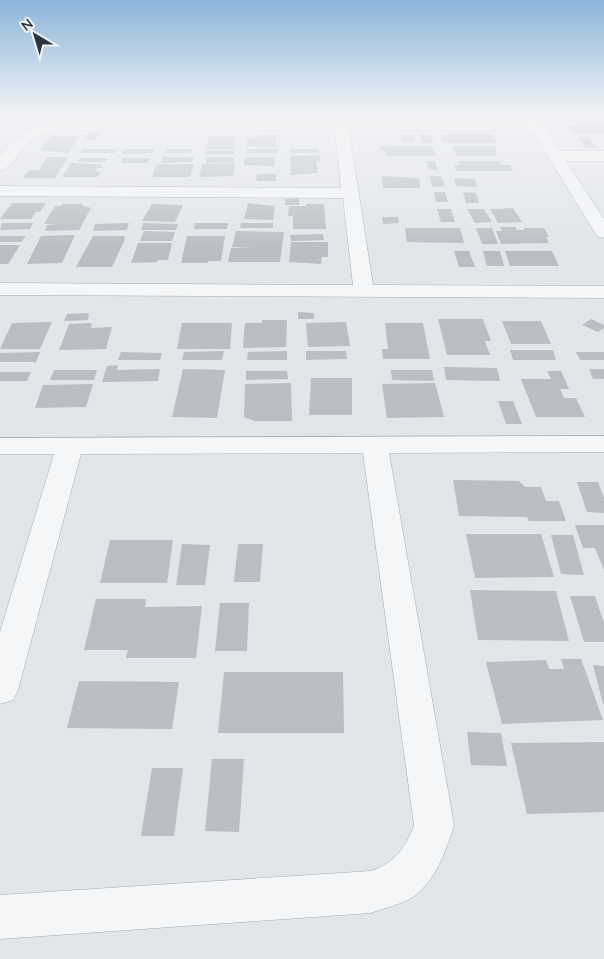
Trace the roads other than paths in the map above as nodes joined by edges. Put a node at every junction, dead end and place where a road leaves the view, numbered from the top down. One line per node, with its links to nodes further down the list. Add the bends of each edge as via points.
1 (345, 160): 4 (street)
2 (558, 160): 5 (street)
3 (0, 191): 4 (street)
4 (351, 194): 7 (street)
5 (604, 234)
6 (0, 289): 7 (street)
7 (364, 291): 8 (street)
8 (604, 292)
9 (604, 444): 11 (street)
10 (70, 445): 11 (street); 12 (street); 13 (street)
11 (375, 445): 14 (street, via 434,825 427,848 412,868 394,884 370,892)
12 (0, 446)
13 (0, 690)
14 (0, 918)

